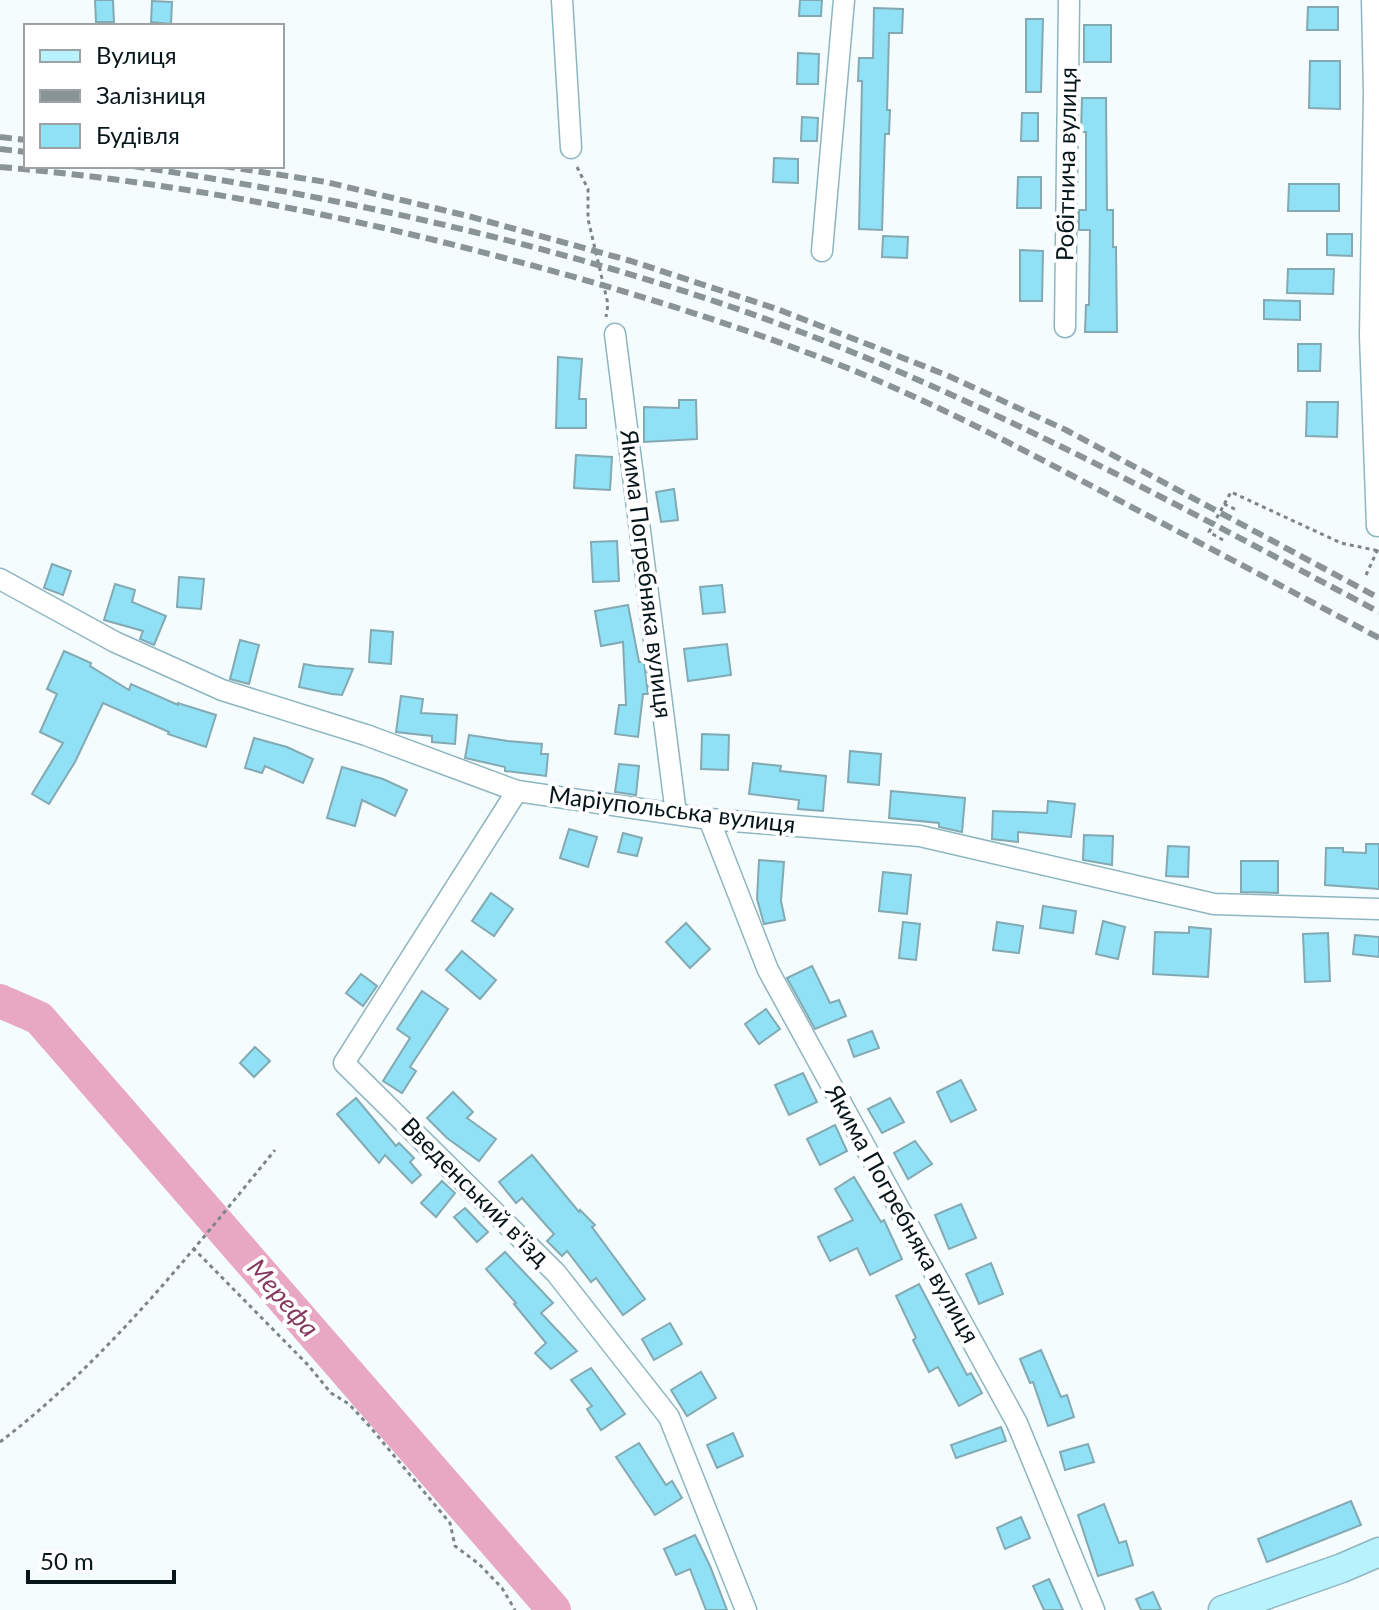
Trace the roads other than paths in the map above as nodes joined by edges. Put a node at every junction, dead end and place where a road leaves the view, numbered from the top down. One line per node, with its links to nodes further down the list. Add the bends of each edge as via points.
1 (562, 0): 5 (street)
2 (844, 0): 6 (street)
3 (1069, 0): 7 (street, Робітнича вулиця)
4 (1372, 0): 9 (street)
5 (571, 148)
6 (822, 251)
7 (1065, 327)
8 (615, 334): 13 (street, Якима Погребняка вулиця)
9 (1375, 335): 10 (street)
10 (1377, 526)
11 (0, 579): 12 (street, Маріупольська вулиця, via 115,642 222,690 366,735)
12 (517, 791): 13 (street, Маріупольська вулиця); 17 (street, Введенський в'їзд, via 344,1063 556,1273 669,1417)
13 (676, 814): 14 (street, Маріупольська вулиця)
14 (709, 819): 15 (street, Маріупольська вулиця, via 920,836 1214,904); 18 (street, Якима Погребняка вулиця, via 768,970 1017,1423)
15 (1379, 909)
16 (1379, 1552): 19 (street)
17 (746, 1610)
18 (1094, 1610)
19 (1223, 1610)

